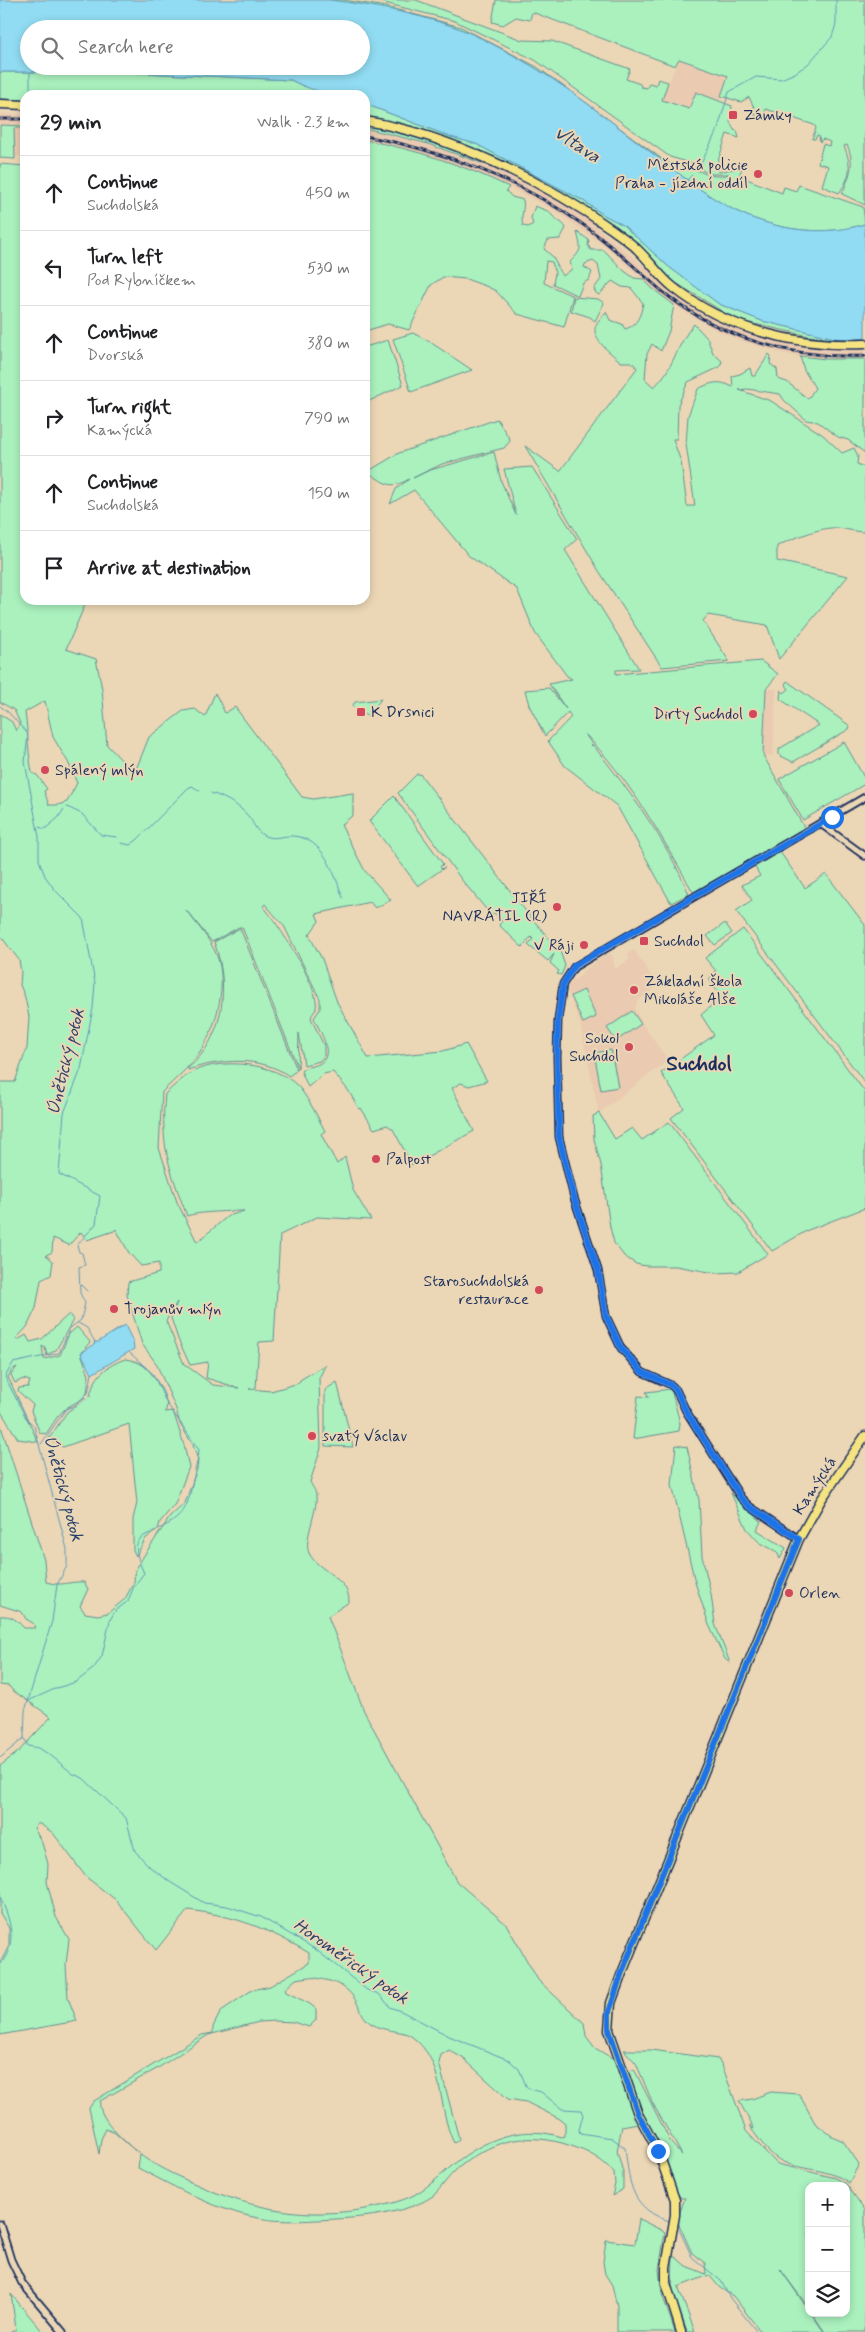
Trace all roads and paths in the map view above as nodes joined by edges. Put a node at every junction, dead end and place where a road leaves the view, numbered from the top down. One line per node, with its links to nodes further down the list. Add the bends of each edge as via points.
1 (0, 104): 2 (main road)
2 (20, 105)
3 (370, 122): 4 (main road, via 470,151 501,166 613,230 637,248 660,276 730,322 811,342)
4 (865, 344)
5 (865, 797): 6 (street)
6 (820, 824): 7 (street); 9 (street, via 574,966 565,979 557,1048 559,1137 574,1198 598,1270 606,1316 621,1348 642,1372 676,1390 741,1498)
7 (865, 856)
8 (865, 1436): 9 (main road, Kamýcká)
9 (799, 1539): 12 (main road, Kamýcká, via 609,2012 609,2030 638,2114 658,2151 675,2200 666,2283)
10 (0, 2224): 11 (street, via 22,2284)
11 (63, 2332)
12 (681, 2332)

